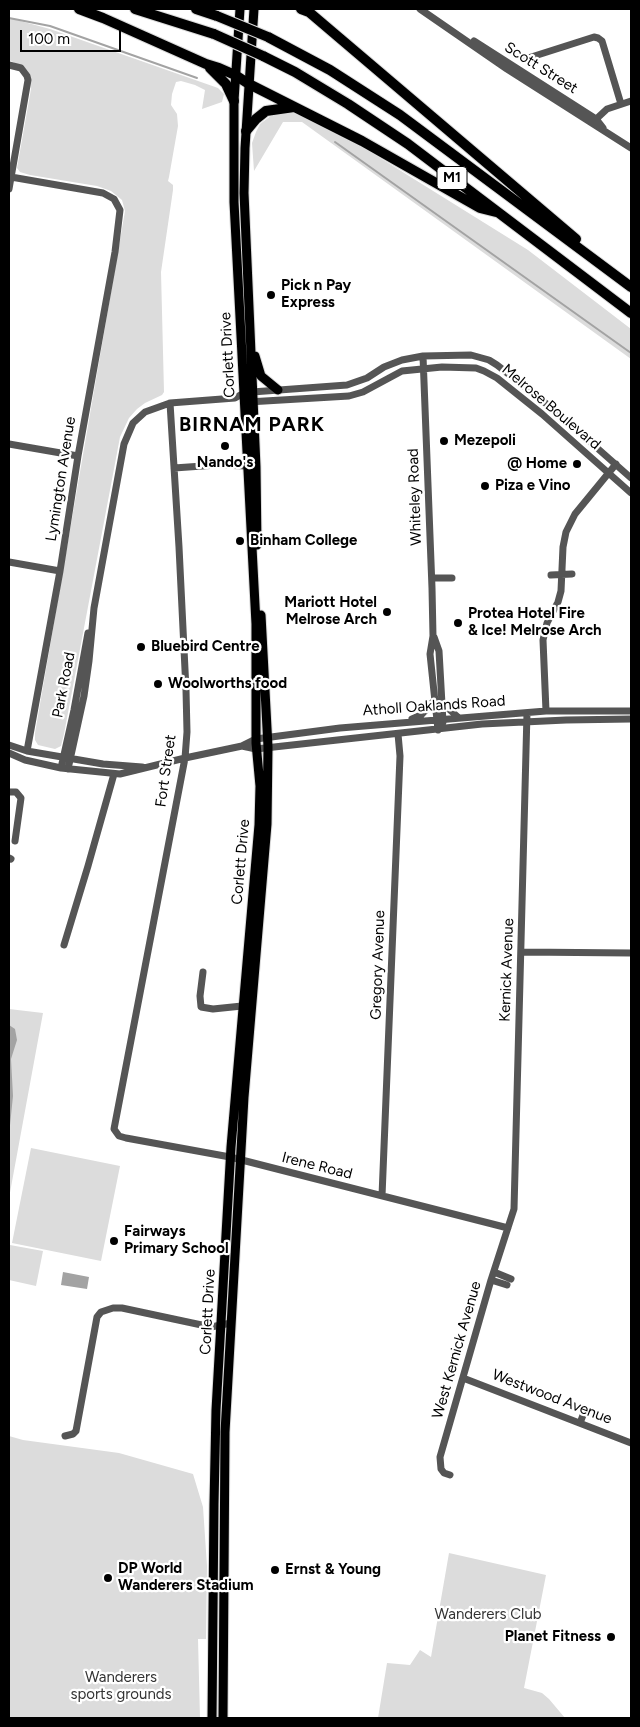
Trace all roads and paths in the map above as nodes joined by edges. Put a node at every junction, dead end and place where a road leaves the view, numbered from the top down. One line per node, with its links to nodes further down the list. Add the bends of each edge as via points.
1 (79, 9): 9 (highway)
2 (135, 9): 22 (highway, M1, bridge, via 214,34 295,72 408,144)
3 (196, 9): 23 (highway, M1, bridge, via 268,37 375,98)
4 (240, 9): 11 (main road, Corlett Drive)
5 (254, 9): 12 (main road, Corlett Drive)
6 (420, 9): 17 (street, Scott Street, via 467,43)
7 (305, 10): 23 (highway, via 590,250)
8 (525, 59): 15 (street, via 598,38 602,41)
9 (206, 64): 11 (highway); 13 (highway, via 226,84)
10 (9, 65): 20 (street, via 21,68 27,76)
11 (235, 75): 12 (highway); 13 (main road, Corlett Drive)
12 (249, 84): 16 (highway); 18 (main road, Corlett Drive)
13 (234, 101): 30 (main road, Corlett Drive, via 234,202)
14 (631, 101): 15 (street)
15 (621, 104): 17 (street, via 607,109)
16 (295, 106): 18 (highway, via 266,111); 22 (highway, via 362,140 480,208)
17 (594, 121): 19 (street, Scott Street)
18 (246, 131): 26 (main road, Corlett Drive, via 244,193)
19 (631, 148)
20 (11, 177): 21 (street); 33 (street, Lymington Avenue, via 103,193 114,199 120,210)
21 (9, 189)
22 (496, 212): 25 (highway, M1)
23 (606, 268): 24 (highway, M1)
24 (631, 287)
25 (631, 313)
26 (251, 342): 29 (main road, via 261,376); 30 (main road, Corlett Drive)
27 (423, 356): 28 (street, Whiteley Road); 29 (street, Melrose Boulevard, via 391,364 356,382); 34 (street, Melrose Boulevard, via 471,355 489,360 553,409)
28 (423, 368): 30 (street, Melrose Boulevard, via 402,371 357,394 328,398); 37 (street, Melrose Boulevard, via 468,367 491,374); 45 (street, Whiteley Road)
29 (278, 390): 30 (street, Melrose Boulevard)
30 (248, 397): 31 (street, Park Road); 35 (main road, Corlett Drive); 60 (main road, Corlett Drive, via 256,467)
31 (170, 403): 36 (street, Fort Street); 65 (street, Park Road, via 145,412 133,423 126,436 89,623)
32 (9, 444): 33 (street)
33 (78, 456): 41 (street, Lymington Avenue)
34 (616, 464): 37 (street); 38 (street, Melrose Boulevard)
35 (248, 466): 36 (street); 62 (main road, Corlett Drive, via 256,624)
36 (174, 468): 66 (street, Fort Street, via 186,690)
37 (608, 473): 39 (street, Melrose Boulevard); 44 (street, via 570,521 564,542)
38 (631, 478)
39 (631, 493)
40 (9, 562): 41 (street)
41 (60, 571): 63 (street, Lymington Avenue)
42 (572, 574): 44 (street)
43 (551, 575): 44 (street)
44 (562, 575): 48 (street, via 560,597 547,623 543,640)
45 (432, 578): 46 (street); 47 (street, Whiteley Road, via 433,636 430,654)
46 (452, 578)
47 (438, 702): 51 (street); 53 (street, Whiteley Road); 54 (street, via 421,715)
48 (546, 711): 49 (street, Atholl Oaklands Road); 50 (street, Atholl Oaklands Road)
49 (631, 711)
50 (528, 713): 51 (street, Atholl Oaklands Road); 55 (street, Kernick Avenue)
51 (459, 718): 53 (street, Atholl Oaklands Road)
52 (631, 719): 55 (street, Atholl Oaklands Road)
53 (440, 720): 54 (street, Atholl Oaklands Road); 57 (street, Whiteley Road)
54 (405, 721): 56 (street, Atholl Oaklands Road)
55 (527, 722): 57 (street, Atholl Oaklands Road); 73 (street, Kernick Avenue)
56 (340, 728): 59 (street); 60 (street, Atholl Oaklands Road)
57 (441, 729): 58 (street, Atholl Oaklands Road)
58 (398, 734): 59 (street, Atholl Oaklands Road); 80 (street, Gregory Avenue, via 400,756)
59 (358, 737): 60 (street, Atholl Oaklands Road)
60 (268, 742): 62 (street, Atholl Oaklands Road); 79 (main road, Corlett Drive, via 267,824)
61 (9, 744): 63 (street, Atholl Oaklands Road)
62 (256, 744): 66 (street, Atholl Oaklands Road); 76 (main road, Corlett Drive, via 259,825)
63 (26, 751): 65 (street, Atholl Oaklands Road)
64 (9, 753): 68 (street, Atholl Oaklands Road)
65 (67, 758): 67 (street, Atholl Oaklands Road); 68 (street, Park Road)
66 (185, 758): 67 (street, Atholl Oaklands Road); 77 (street, Fort Street, via 114,1124)
67 (148, 767): 69 (street, Atholl Oaklands Road)
68 (65, 769): 69 (street, Atholl Oaklands Road)
69 (114, 774): 72 (street)
70 (9, 792): 71 (street, via 16,792 21,798)
71 (15, 841)
72 (64, 945)
73 (522, 952): 74 (street); 81 (street, Kernick Avenue, via 514,1199)
74 (631, 953)
75 (203, 972): 76 (street, via 202,1007)
76 (242, 1006): 78 (main road, Corlett Drive)
77 (119, 1136): 78 (street, Irene Road)
78 (230, 1157): 79 (street, Irene Road); 84 (main road, Corlett Drive)
79 (241, 1160): 80 (street, Irene Road); 85 (main road, Corlett Drive)
80 (382, 1196): 81 (street, Irene Road)
81 (508, 1228): 82 (street, West Kernick Avenue)
82 (494, 1272): 83 (street, West Kernick Avenue); 83 (street, via 509,1282)
83 (491, 1280): 86 (street, West Kernick Avenue)
84 (221, 1324): 85 (street); 89 (street, via 211,1327 122,1308 101,1312 97,1317 76,1431); 92 (main road, Corlett Drive, via 214,1444)
85 (231, 1324): 93 (main road, Corlett Drive, via 224,1481)
86 (463, 1378): 88 (street, Westwood Avenue); 91 (street, West Kernick Avenue, via 440,1458 441,1469)
87 (585, 1410): 88 (street)
88 (580, 1423): 90 (street, Westwood Avenue)
89 (66, 1436)
90 (631, 1443)
91 (450, 1475)
92 (212, 1718)
93 (223, 1718)

